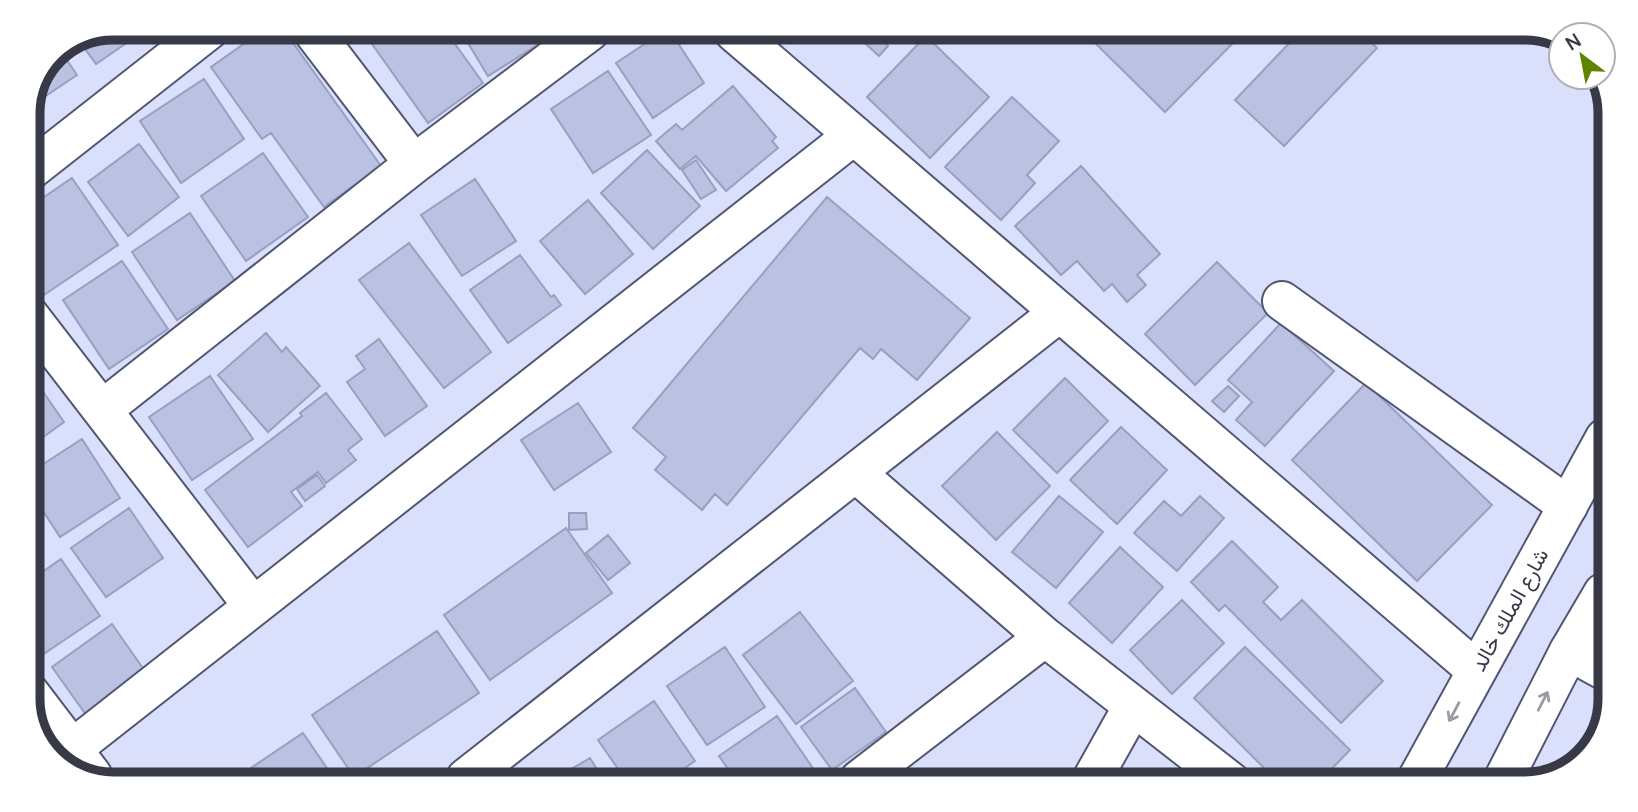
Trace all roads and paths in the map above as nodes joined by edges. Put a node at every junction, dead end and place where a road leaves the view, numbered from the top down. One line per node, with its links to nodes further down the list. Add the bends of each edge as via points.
1 (196, 40): 6 (street)
2 (319, 40): 7 (street)
3 (578, 40): 7 (street)
4 (758, 40): 5 (street)
5 (854, 135): 9 (street); 16 (street)
6 (40, 163)
7 (414, 164): 11 (street)
8 (1282, 301): 14 (street)
9 (1060, 312): 13 (street); 20 (street)
10 (40, 330): 11 (street)
11 (102, 410): 16 (street)
12 (1598, 451): 14 (street, شارع الملك خالد)
13 (856, 473): 17 (street); 24 (street)
14 (1568, 506): 20 (street, شارع الملك خالد)
15 (1598, 602): 18 (street)
16 (253, 607): 23 (street)
17 (1045, 636): 21 (street); 25 (street)
18 (1569, 651): 19 (street); 29 (street, one-way to 18)
19 (1598, 667)
20 (1476, 670): 28 (street, شارع الملك خالد, one-way to 28)
21 (1133, 706): 26 (street); 27 (street)
22 (41, 708): 23 (street)
23 (82, 762)
24 (474, 772)
25 (869, 772)
26 (1096, 772)
27 (1218, 772)
28 (1421, 772)
29 (1507, 772)

